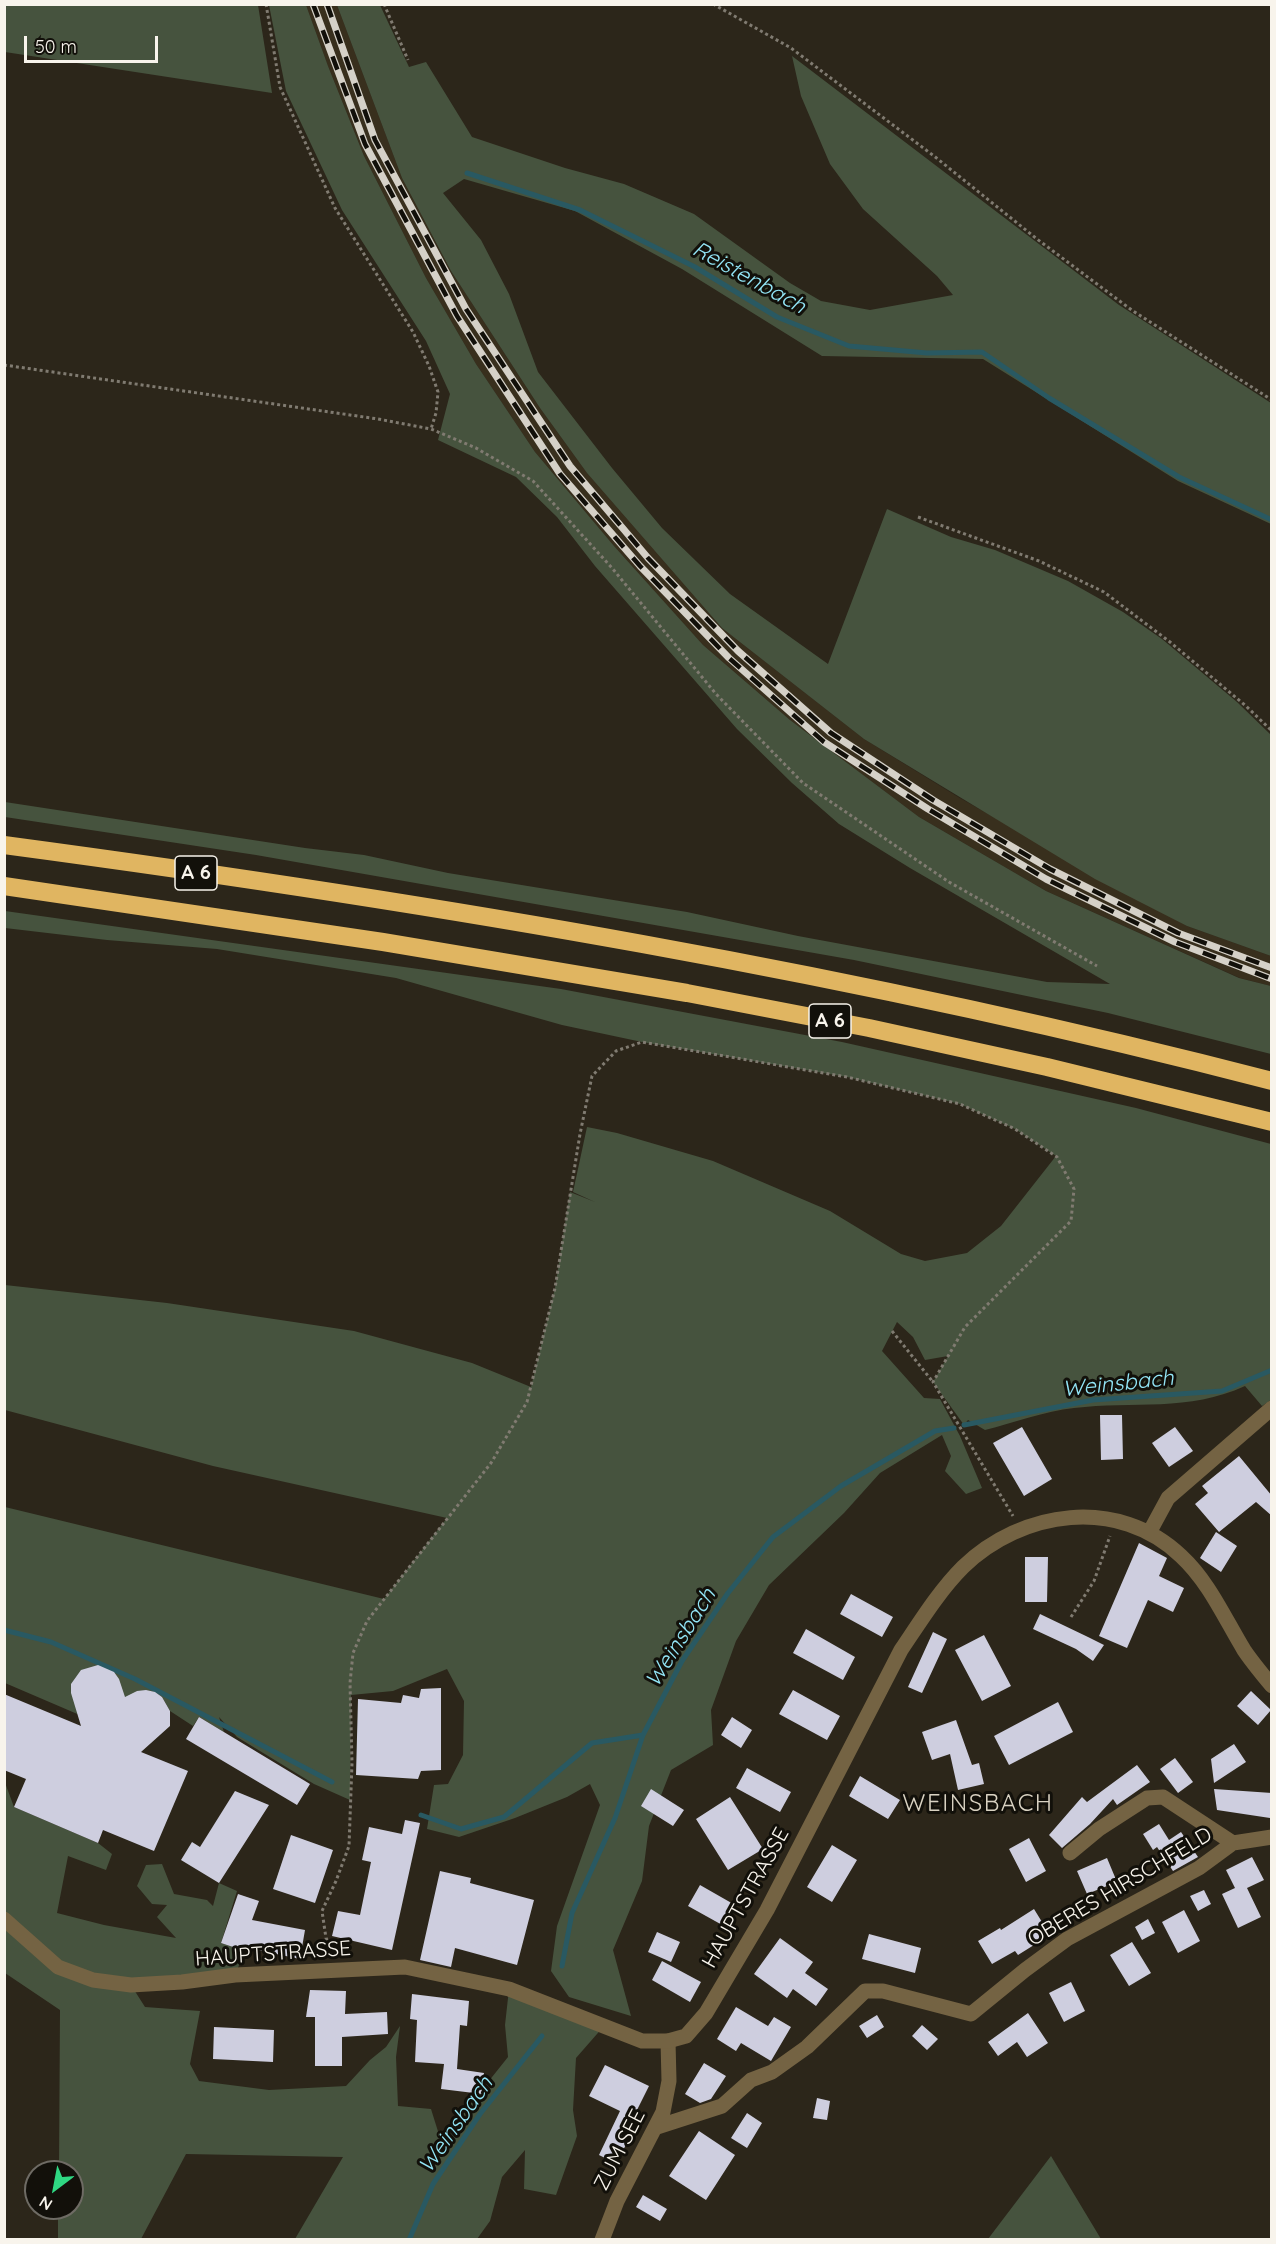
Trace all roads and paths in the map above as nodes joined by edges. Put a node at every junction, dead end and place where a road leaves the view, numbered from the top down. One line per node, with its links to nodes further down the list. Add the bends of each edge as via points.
1 (266, 4): 7 (path, via 284,98 335,208 413,332 429,366 438,392)
2 (384, 4): 4 (path)
3 (713, 4): 6 (path, via 791,48 1133,311)
4 (408, 60)
5 (4, 364): 7 (path)
6 (1272, 400)
7 (431, 429): 12 (path, via 476,447 533,481 612,568 716,694 803,783 949,882)
8 (918, 517): 9 (path, via 1039,561 1104,592 1170,642)
9 (1272, 731)
10 (4, 845): 13 (highway, A 6, via 696,953 1054,1027)
11 (4, 886): 14 (highway, A 6, via 383,942 687,993 1047,1067)
12 (1097, 966)
13 (1272, 1081)
14 (1272, 1122)
15 (892, 1332): 16 (path)
16 (933, 1382): 19 (path); 27 (path, via 965,1327 1071,1221 1074,1189 1057,1156 1015,1129 960,1104 847,1077 642,1042 616,1051 592,1076 555,1288 527,1402 491,1463 367,1621 353,1653 349,1846 322,1911 326,1938)
17 (1272, 1408): 20 (street, via 1168,1498)
18 (1116, 1520): 19 (street, HAUPTSTRASSE, via 1084,1516); 20 (street, HAUPTSTRASSE); 21 (path, via 1094,1581)
19 (1021, 1529): 28 (street, HAUPTSTRASSE, via 991,1544 963,1568 926,1612 901,1650 767,1910 706,2013 686,2036)
20 (1149, 1533): 22 (street, HAUPTSTRASSE, via 1180,1555 1208,1588 1246,1652)
21 (1071, 1617)
22 (1272, 1686)
23 (1272, 1837): 24 (street, OBERES HIRSCHFELD)
24 (1233, 1844): 25 (street, via 1163,1797 1147,1798); 29 (street, OBERES HIRSCHFELD, via 1198,1868 1067,1939 971,2014 883,1991 865,1991 807,2047 772,2072 751,2080 722,2106)
25 (1070, 1853)
26 (4, 1919): 27 (street, HAUPTSTRASSE, via 58,1967 93,1980 131,1985)
27 (345, 1970): 28 (street, HAUPTSTRASSE, via 405,1967 509,1989 642,2041)
28 (668, 2042): 29 (street, ZUM SEE, via 669,2081)
29 (657, 2127): 30 (street, ZUM SEE, via 617,2201)
30 (602, 2240)

